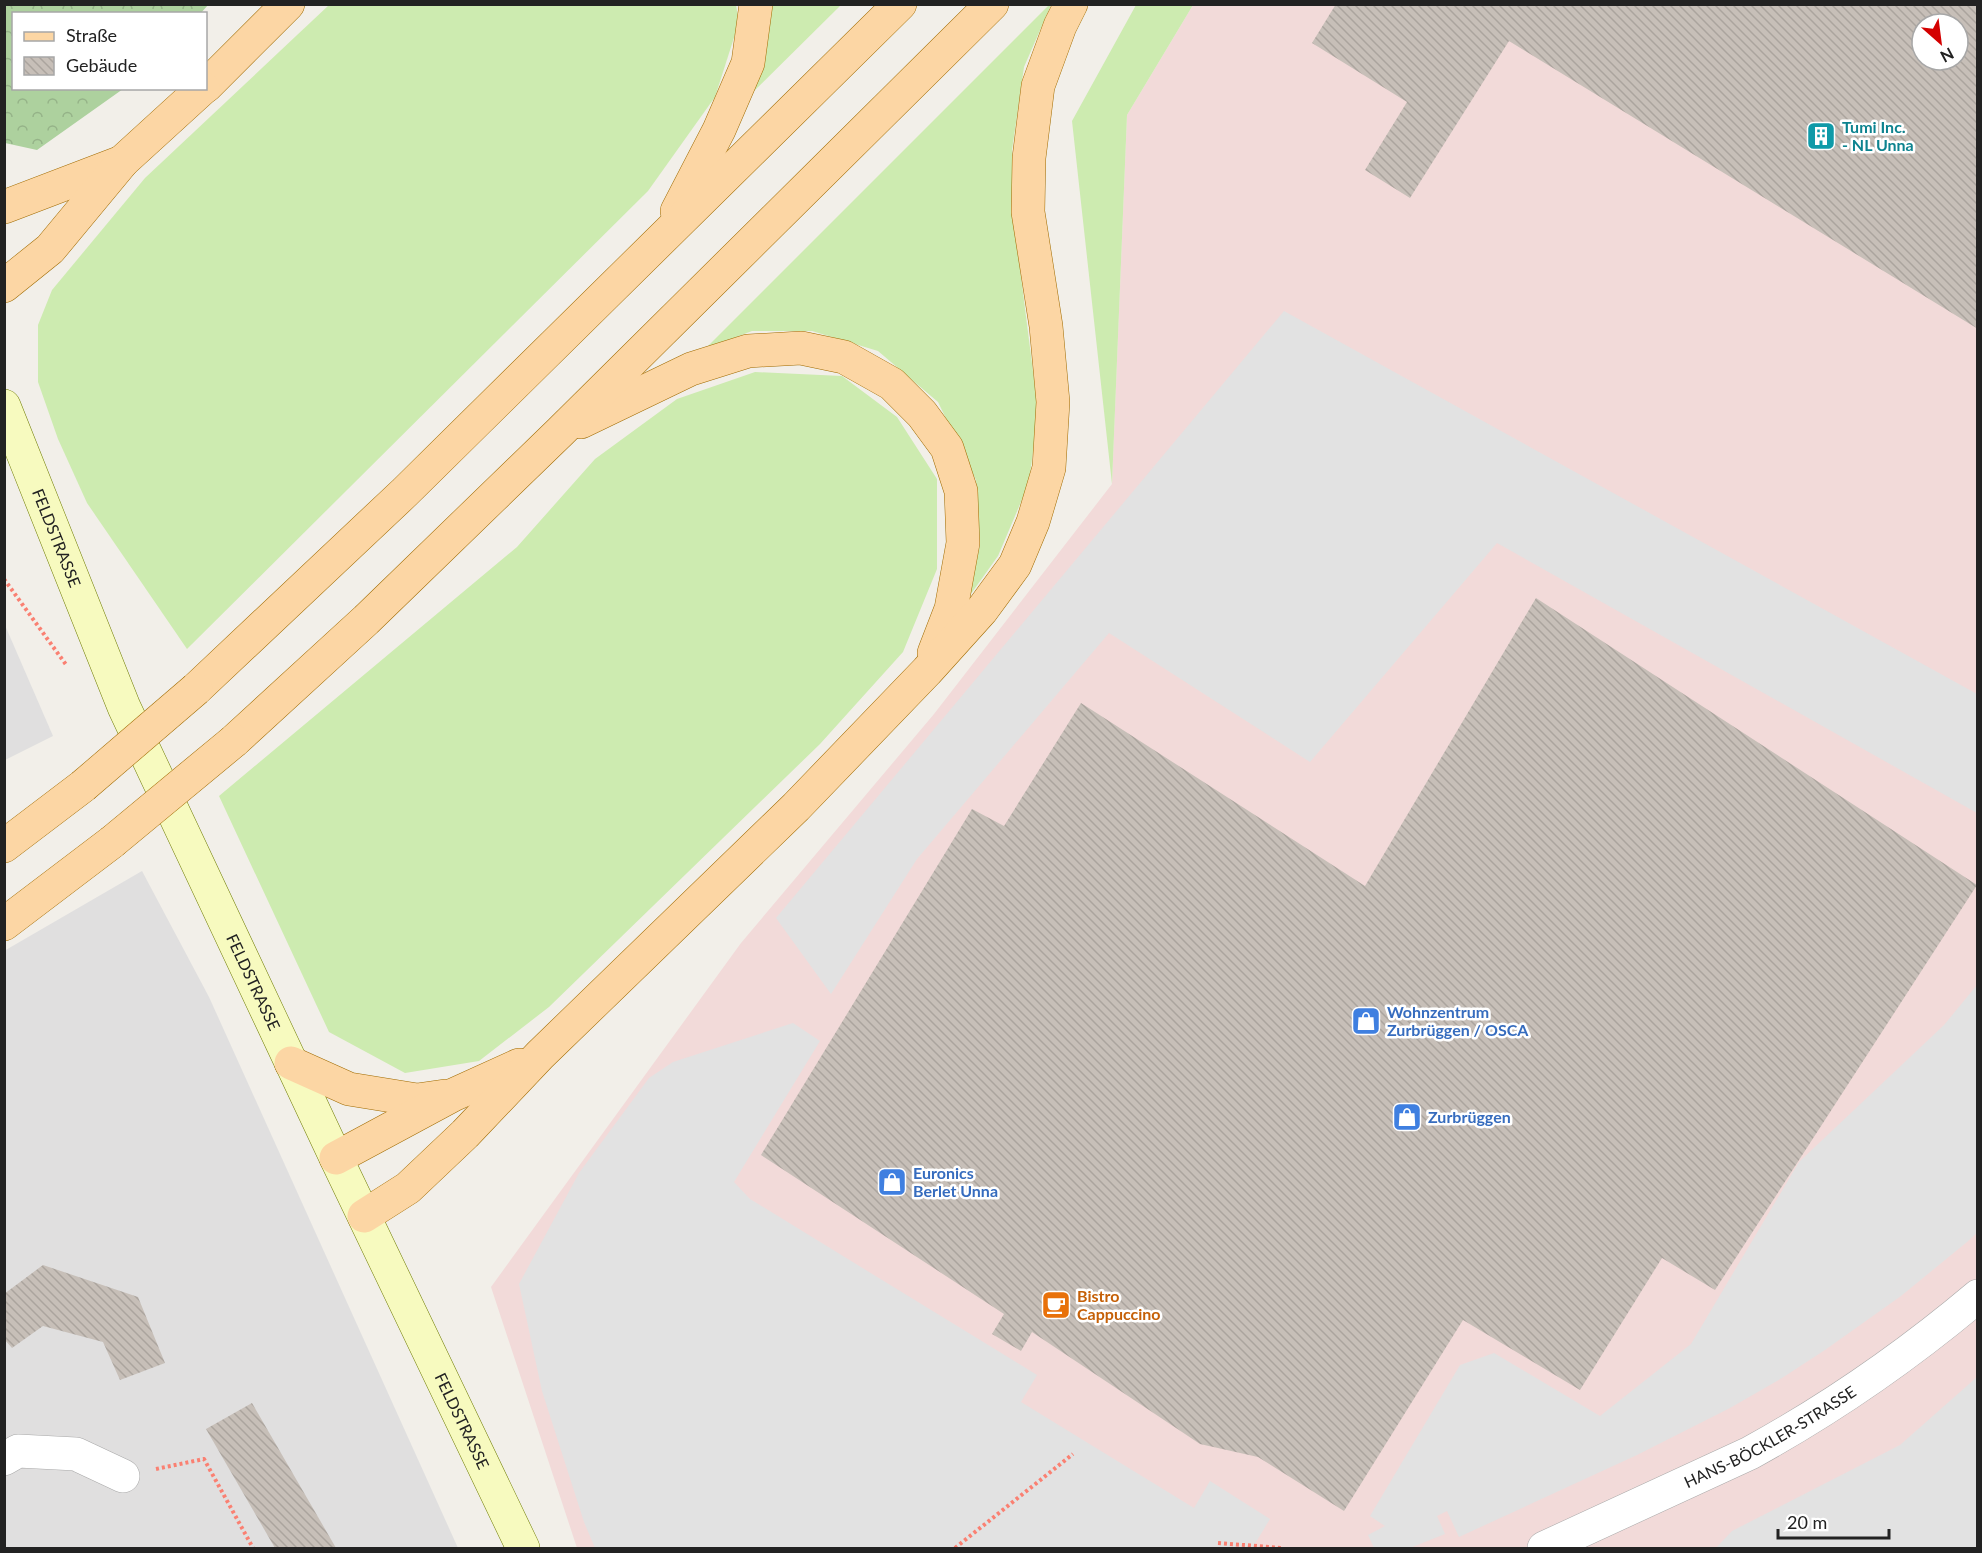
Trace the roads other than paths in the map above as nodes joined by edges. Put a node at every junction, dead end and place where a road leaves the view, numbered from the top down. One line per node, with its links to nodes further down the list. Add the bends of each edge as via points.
1 (288, 4): 6 (main road)
2 (756, 4): 10 (main road, via 748,63 719,130)
3 (900, 4): 10 (main road)
4 (992, 4): 13 (main road)
5 (1071, 4): 14 (main road, via 1038,86 1029,158 1028,212 1053,402 1048,468 1033,522 1015,565 982,610)
6 (207, 84)
7 (201, 90): 8 (main road)
8 (123, 161): 9 (main road); 11 (main road, via 50,249)
9 (4, 207)
10 (658, 244): 15 (main road, bridge, via 405,492 196,689 83,786)
11 (4, 286)
12 (4, 406): 18 (main road, FELDSTRASSE, via 124,707)
13 (560, 432): 14 (main road, via 691,369 748,351 801,348 844,357 892,384 922,414 947,448 961,491 963,543 951,609); 16 (main road, bridge, via 234,741 112,842)
14 (927, 671): 17 (main road, via 796,807)
15 (4, 846)
16 (4, 924)
17 (540, 1055): 19 (main road); 21 (main road, via 408,1188)
18 (291, 1063): 19 (main road, via 349,1089 417,1100); 20 (main road, FELDSTRASSE)
19 (453, 1095): 20 (main road)
20 (336, 1158): 21 (main road, FELDSTRASSE)
21 (364, 1216): 25 (main road, FELDSTRASSE)
22 (1977, 1296): 26 (street, HANS-BÖCKLER-STRASSE, via 1875,1375 1782,1436)
23 (4, 1459): 24 (street, via 18,1451 76,1454)
24 (123, 1476)
25 (523, 1548)
26 (1544, 1548)

